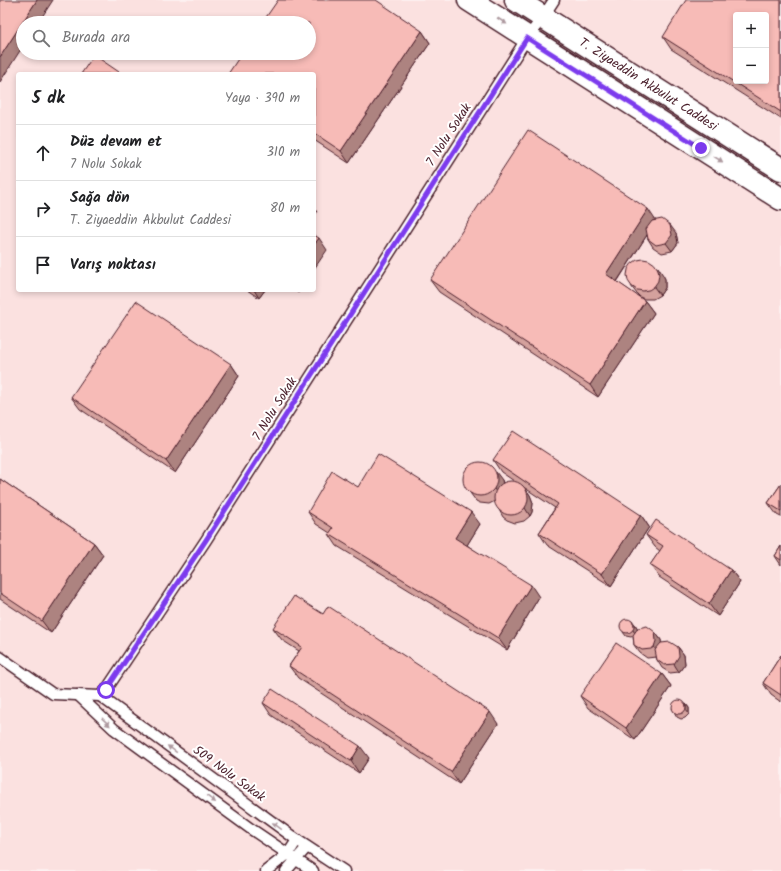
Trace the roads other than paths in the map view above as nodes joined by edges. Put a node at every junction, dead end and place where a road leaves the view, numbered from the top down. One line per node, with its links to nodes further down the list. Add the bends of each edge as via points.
1 (469, 0): 4 (street, T. Ziyaeddin Akbulut Caddesi, one-way to 4)
2 (516, 0): 3 (street, T. Ziyaeddin Akbulut Caddesi)
3 (549, 9): 4 (lane, 7 Nolu Sokak); 5 (street, T. Ziyaeddin Akbulut Caddesi)
4 (527, 38): 6 (street, T. Ziyaeddin Akbulut Caddesi, one-way to 6); 9 (lane, 7 Nolu Sokak, via 206,540)
5 (781, 169)
6 (781, 199)
7 (0, 657): 8 (lane, via 53,694)
8 (78, 695): 9 (lane); 12 (lane, one-way to 12, via 114,729)
9 (100, 696): 10 (lane, 509 Nolu Sokak, one-way to 9)
10 (297, 840): 11 (lane, 509 Nolu Sokak); 12 (lane)
11 (308, 847): 12 (lane); 16 (lane, 509 Nolu Sokak)
12 (292, 857): 13 (lane); 14 (lane); 15 (lane)
13 (266, 871)
14 (286, 871)
15 (313, 871)
16 (344, 871)

